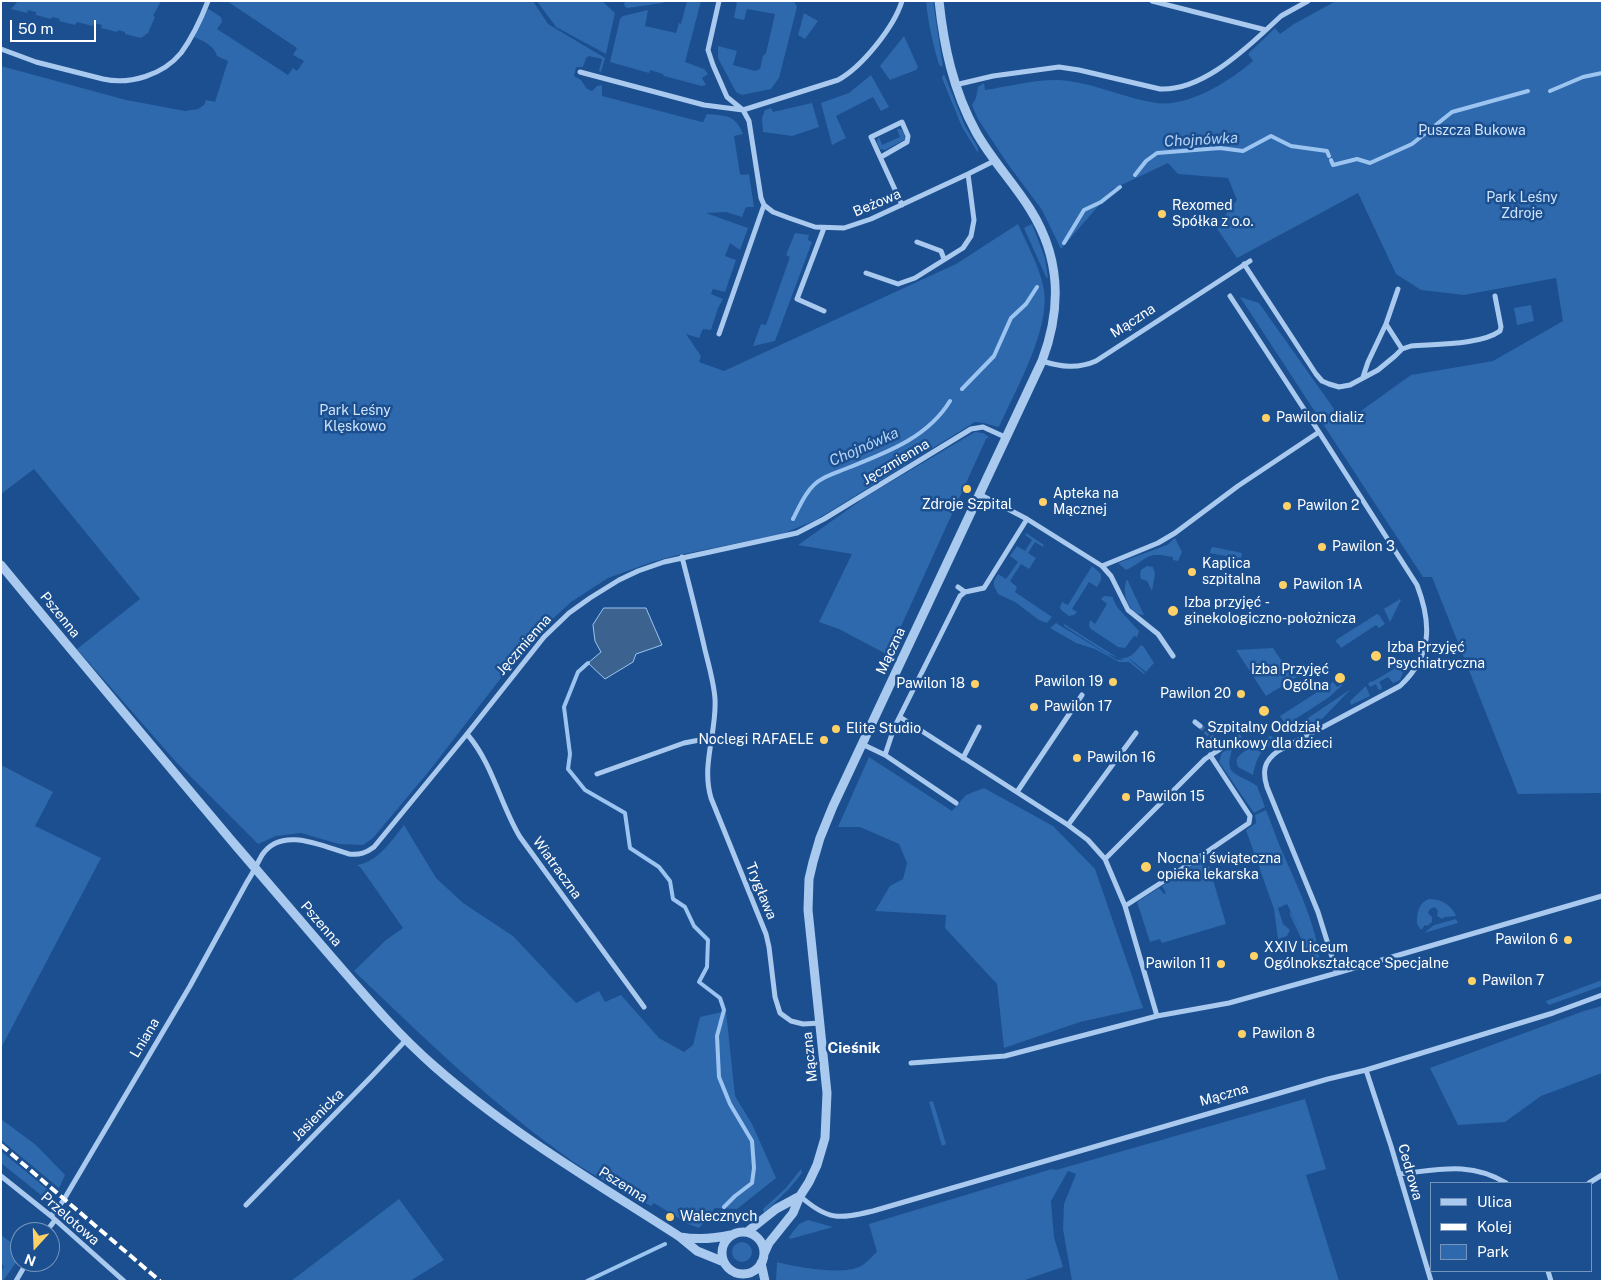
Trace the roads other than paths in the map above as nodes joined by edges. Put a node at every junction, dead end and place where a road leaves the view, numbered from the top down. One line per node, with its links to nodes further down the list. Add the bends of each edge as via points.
1 (208, 1): 8 (street, via 190,38 174,60 136,80 114,82 36,62)
2 (719, 1): 11 (street, via 708,50 727,97)
3 (902, 1): 11 (street, via 889,29 848,75)
4 (939, 1): 10 (street, via 946,52)
5 (1152, 1): 7 (street)
6 (1308, 1): 7 (street)
7 (1266, 30): 10 (street, via 1225,65 1190,84 1168,89 1059,67)
8 (1, 49)
9 (580, 72): 11 (street, via 704,104)
10 (955, 85): 13 (street, via 972,124)
11 (743, 110): 15 (street, via 749,121)
12 (881, 157): 12 (street, via 907,142 902,122 871,138); 16 (street)
13 (994, 161): 14 (street, Beżowa); 28 (street, via 1030,208 1051,253 1056,310)
14 (968, 174): 16 (street, Beżowa); 19 (street, via 974,220 971,236 963,248)
15 (764, 204): 17 (street, Beżowa, via 773,212); 26 (street)
16 (902, 205): 17 (street, Beżowa, via 858,224)
17 (824, 228): 24 (street, via 798,299)
18 (918, 242): 19 (street, via 941,251)
19 (944, 259): 20 (street, via 915,278 898,284)
20 (866, 273)
21 (1398, 289): 25 (street)
22 (1230, 296): 30 (street)
23 (1495, 296): 27 (street, via 1501,327 1496,334 1472,341)
24 (824, 311)
25 (1386, 324): 27 (street); 29 (street)
26 (719, 334)
27 (1402, 349): 29 (street, via 1378,370)
28 (1042, 361): 29 (street, Mączna, via 1064,366 1096,361 1247,263 1322,381 1339,387 1356,383); 31 (street, Mączna)
29 (1363, 377)
30 (1319, 432): 36 (street, via 1175,533); 59 (street, via 1417,585 1427,620 1419,664 1400,686 1278,752 1265,766 1264,778 1318,912)
31 (1006, 437): 32 (street, Mączna); 34 (street, Jęczmienna, via 983,427 971,429 797,533)
32 (979, 494): 33 (street); 46 (street, Mączna)
33 (1026, 519): 36 (street); 38 (street, via 984,588)
34 (682, 557): 44 (street, Jęczmienna, via 619,580 569,613 544,637); 45 (street, Trygława, via 714,686 715,714)
35 (1, 565): 56 (street, Pszenna)
36 (1102, 566): 39 (street, via 1111,576 1128,610 1158,634)
37 (958, 588): 38 (street)
38 (965, 592): 41 (street, via 960,596)
39 (1173, 656)
40 (1082, 695): 52 (street)
41 (900, 717): 48 (street); 50 (street)
42 (979, 726): 50 (street)
43 (1136, 733): 54 (street)
44 (467, 734): 56 (street, Jęczmienna, via 394,825 367,852 349,854 287,839 263,854); 61 (street, Wiatraczna, via 482,755 520,837)
45 (710, 738): 51 (street, via 684,743); 63 (street, Trygława, via 708,788 766,934 776,1007 791,1021)
46 (862, 744): 48 (street); 63 (street, Mączna, via 824,825 809,879 808,910)
47 (1221, 746): 49 (street)
48 (884, 755): 53 (street)
49 (1210, 755): 55 (street); 58 (street, via 1250,816 1249,823)
50 (963, 758): 52 (street)
51 (597, 774)
52 (1017, 792): 54 (street)
53 (956, 803)
54 (1068, 825): 55 (street, via 1088,840)
55 (1105, 860): 58 (street)
56 (256, 870): 64 (street, Pszenna); 74 (street, Lniana)
57 (1602, 896): 59 (street)
58 (1125, 906): 62 (street)
59 (1337, 973): 62 (street, via 1229,1003)
60 (1602, 995): 66 (street, Mączna)
61 (644, 1007)
62 (1157, 1016): 65 (street, via 1005,1056)
63 (820, 1023): 72 (street, Mączna, via 827,1093 826,1130 817,1165)
64 (406, 1040): 73 (street, Jasienicka); 78 (street, Pszenna, via 499,1118)
65 (911, 1063)
66 (1366, 1070): 67 (street, Cedrowa); 72 (street, Mączna, via 856,1215 830,1216)
67 (1399, 1174): 70 (street, via 1469,1168); 86 (street, Cedrowa)
68 (1602, 1175): 71 (street)
69 (1, 1176): 74 (street, Przelotowa)
70 (1504, 1182)
71 (1591, 1182)
72 (800, 1196): 76 (street, via 776,1209); 79 (street, Mączna, via 793,1214)
73 (246, 1205)
74 (53, 1218): 75 (street, Lniana); 83 (street, Przelotowa)
75 (51, 1222)
76 (747, 1232): 77 (street); 79 (street, via 758,1238)
77 (732, 1234): 78 (street, Pszenna, via 707,1240); 80 (street, via 722,1246)
78 (680, 1237): 80 (street, Pszenna, via 697,1251)
79 (764, 1254): 81 (street)
80 (724, 1262): 82 (street)
81 (760, 1264): 82 (street, via 752,1271); 85 (street)
82 (736, 1273): 84 (street)
83 (124, 1281)
84 (744, 1281)
85 (765, 1281)
86 (1431, 1281)

